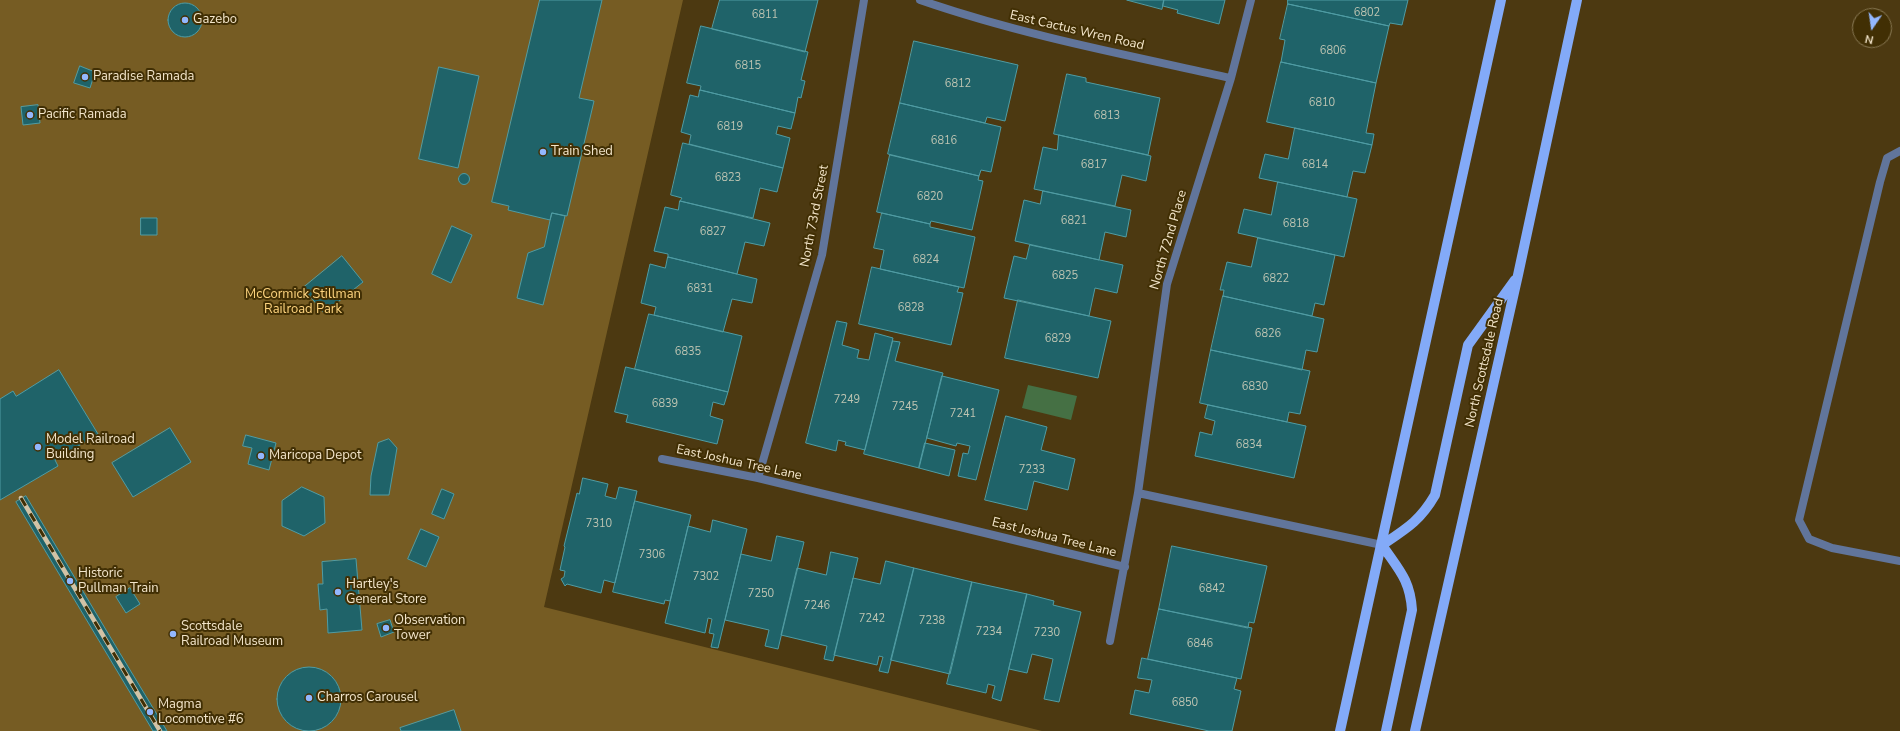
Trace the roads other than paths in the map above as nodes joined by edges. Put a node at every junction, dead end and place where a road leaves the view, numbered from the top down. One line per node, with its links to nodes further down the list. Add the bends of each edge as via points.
1 (864, 0): 10 (street, North 73rd Street, via 822,254)
2 (920, 0): 6 (street, East Cactus Wren Road, via 1043,36)
3 (1251, 0): 6 (street, North 72nd Place)
4 (1501, 0): 12 (main road)
5 (1577, 0): 8 (main road, North Scottsdale Road)
6 (1231, 78): 11 (street, North 72nd Place, via 1167,284)
7 (1900, 151): 13 (street, via 1887,158 1880,182 1799,520 1809,539 1832,548)
8 (1518, 275): 12 (main road, via 1468,345 1435,495 1412,526); 18 (main road, North Scottsdale Road)
9 (662, 459): 10 (street, East Joshua Tree Lane)
10 (758, 478): 14 (street, East Joshua Tree Lane)
11 (1138, 493): 12 (street); 14 (street, East Joshua Tree Lane)
12 (1382, 545): 16 (main road); 17 (main road, via 1406,579 1412,610)
13 (1900, 561)
14 (1125, 567): 15 (street)
15 (1110, 641)
16 (1340, 731)
17 (1386, 731)
18 (1415, 731)

